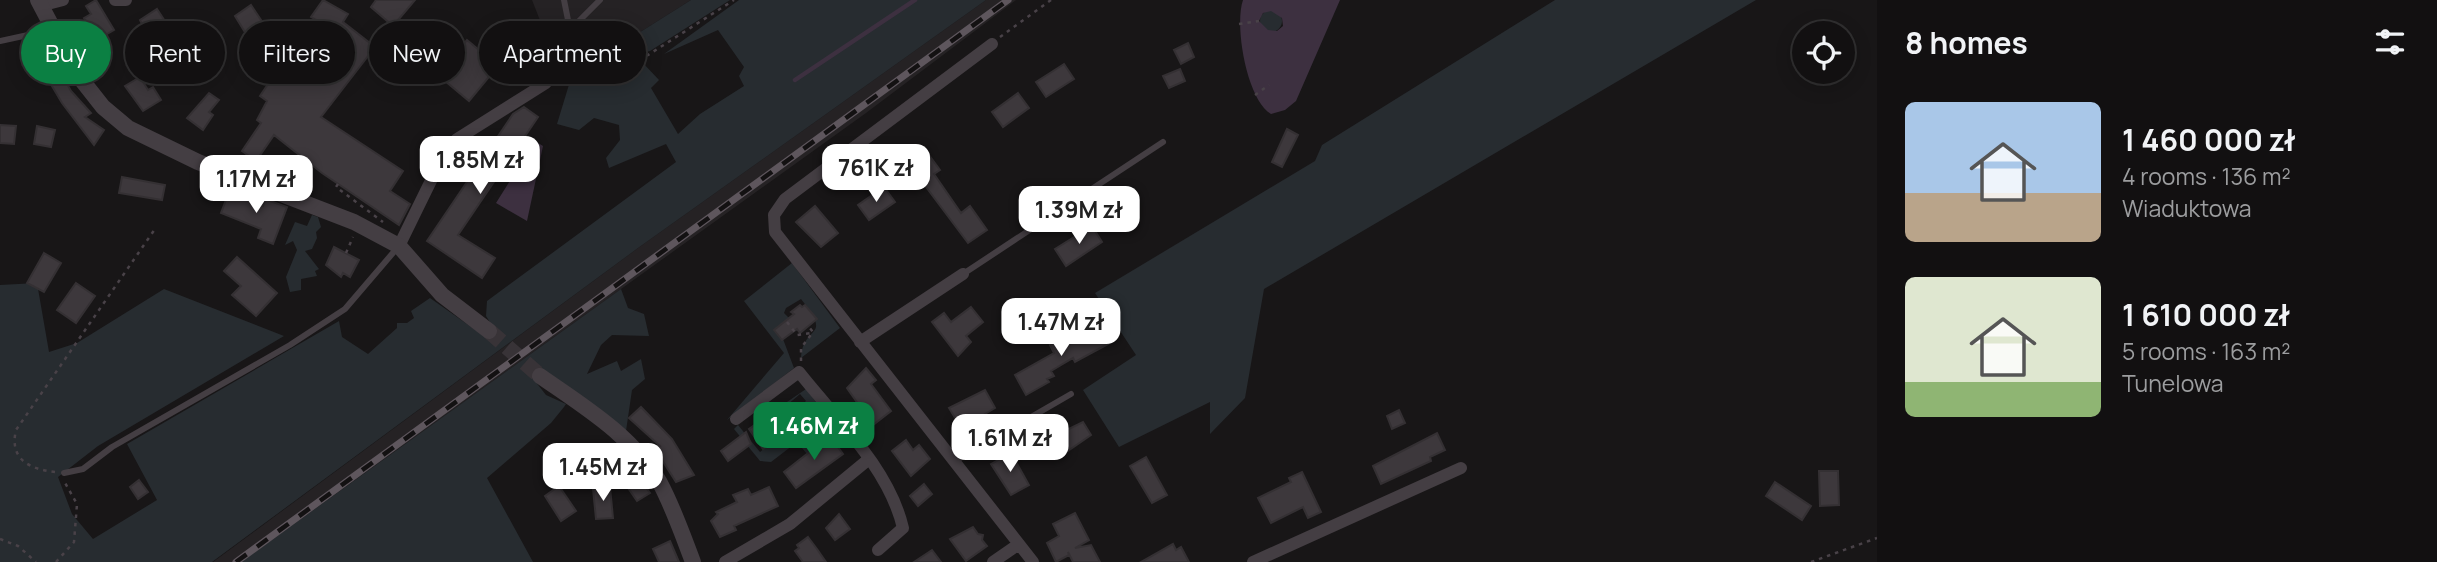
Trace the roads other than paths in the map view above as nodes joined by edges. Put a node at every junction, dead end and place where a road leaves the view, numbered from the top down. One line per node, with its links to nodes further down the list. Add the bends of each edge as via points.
1 (63, 0): 6 (street)
2 (115, 0): 3 (street)
3 (126, 0)
4 (564, 0): 8 (lane)
5 (600, 0): 9 (lane)
6 (39, 3): 7 (street)
7 (48, 21)
8 (568, 21)
9 (579, 21)
10 (21, 37): 11 (lane)
11 (0, 41)
12 (992, 44): 19 (street, via 785,199 774,215 775,232)
13 (85, 84): 16 (street, via 128,128 198,162 354,222)
14 (544, 84): 16 (street, via 457,139 444,154)
15 (1163, 142): 17 (lane)
16 (399, 246): 18 (street, via 442,295); 26 (lane, via 345,309 83,468)
17 (963, 275): 19 (street)
18 (489, 331)
19 (860, 342): 24 (street)
20 (540, 376): 29 (street, via 614,431 643,460 659,483)
21 (1071, 394): 24 (lane)
22 (736, 419): 23 (street, via 799,372)
23 (869, 459): 28 (street, via 891,491 903,528); 30 (street, via 790,524)
24 (955, 461): 27 (street)
25 (1461, 468): 33 (street)
26 (64, 473)
27 (1019, 544): 31 (street); 32 (street)
28 (878, 550)
29 (693, 562)
30 (725, 562)
31 (993, 562)
32 (1033, 562)
33 (1253, 562)

